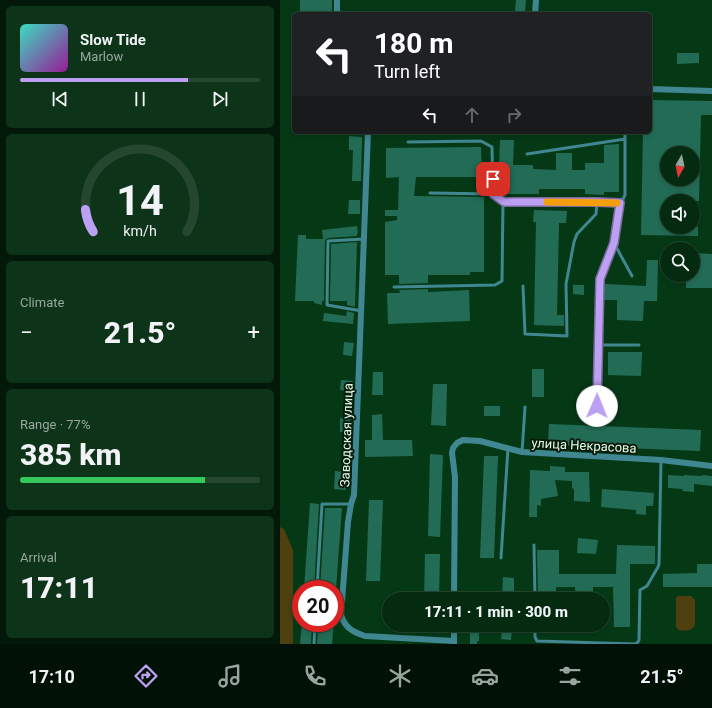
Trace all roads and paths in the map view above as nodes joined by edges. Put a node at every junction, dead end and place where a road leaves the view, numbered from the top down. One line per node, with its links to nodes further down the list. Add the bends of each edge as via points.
1 (337, 0): 3 (street)
2 (536, 0): 4 (street)
3 (338, 12)
4 (535, 12)
5 (652, 89): 6 (street)
6 (712, 91)
7 (368, 134): 17 (street, Заводская улица)
8 (625, 134): 9 (lane)
9 (625, 139): 11 (lane); 16 (lane, via 625,194)
10 (408, 142): 13 (lane, via 482,141 492,147)
11 (526, 154)
12 (430, 193): 13 (lane)
13 (493, 194): 14 (lane)
14 (504, 202): 15 (lane); 21 (lane, via 502,281 495,285)
15 (597, 202): 16 (lane); 20 (lane, via 596,214 577,234 574,242 566,284 567,336 525,334)
16 (620, 203): 18 (lane)
17 (364, 239): 22 (street, Заводская улица); 22 (lane, via 328,241 327,305)
18 (614, 243): 19 (lane); 23 (lane, via 600,279)
19 (632, 276)
20 (523, 286)
21 (394, 287)
22 (362, 311): 31 (street, Заводская улица, via 354,495)
23 (598, 345): 24 (lane); 25 (lane)
24 (639, 345)
25 (597, 406)
26 (525, 407): 28 (lane)
27 (508, 448): 28 (street, улица Некрасова); 33 (lane); 35 (street, улица Некрасова, via 463,440 453,448)
28 (522, 452): 29 (street, улица Некрасова)
29 (661, 460): 30 (street, улица Некрасова); 38 (lane, via 659,564 647,586 640,590 638,642 635,644 537,641)
30 (712, 466)
31 (351, 504): 34 (lane, via 322,504); 39 (street, Заводская улица, via 341,615 343,621 365,636)
32 (534, 545): 36 (lane)
33 (501, 558)
34 (318, 580)
35 (454, 592)
36 (535, 592)
37 (315, 632): 40 (lane)
38 (535, 632)
39 (454, 642)
40 (314, 644)

